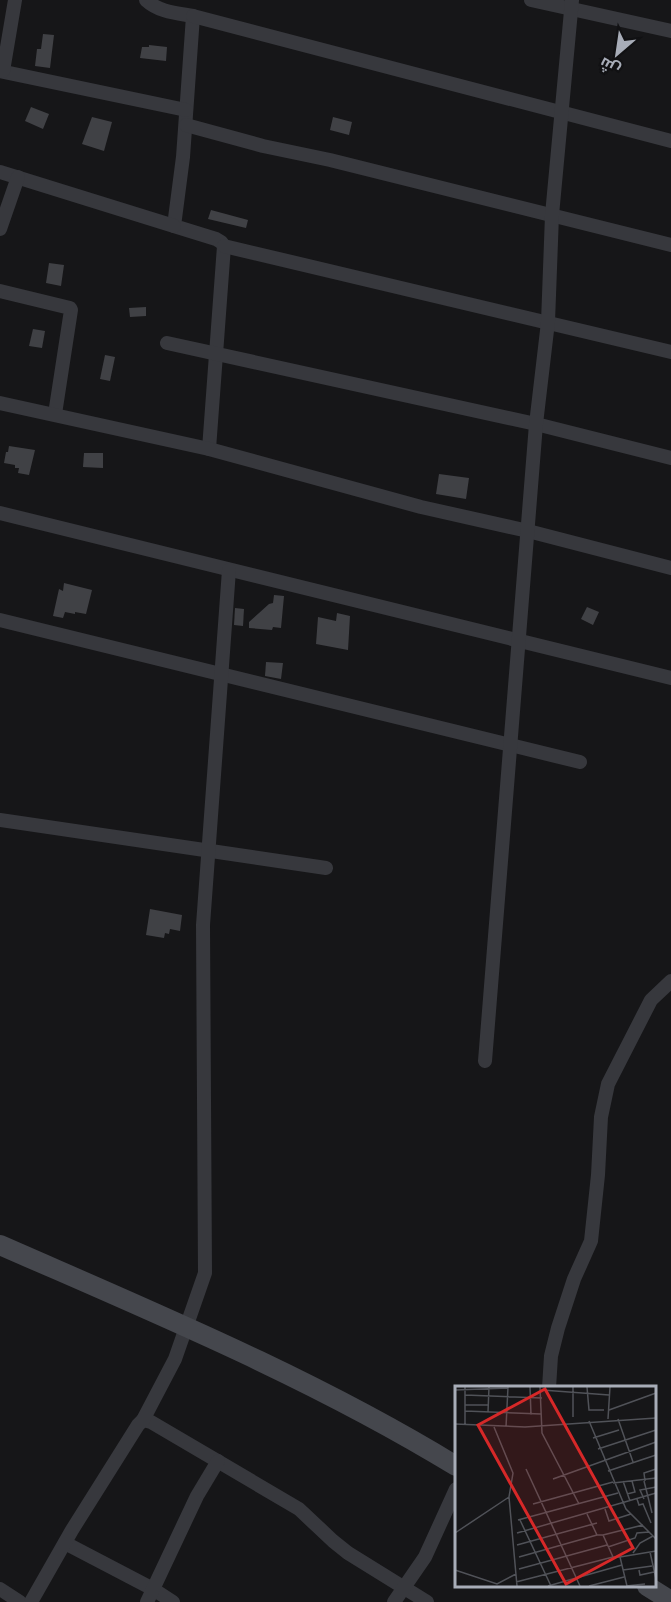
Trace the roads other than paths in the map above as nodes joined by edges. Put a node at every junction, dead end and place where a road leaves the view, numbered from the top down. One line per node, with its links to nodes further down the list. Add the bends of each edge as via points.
1 (15, 0): 7 (street)
2 (146, 0): 5 (street, via 166,11)
3 (531, 0): 4 (street)
4 (572, 5): 6 (street); 9 (street)
5 (193, 16): 8 (street); 9 (street)
6 (671, 31)
7 (2, 71): 8 (street)
8 (186, 110): 10 (street)
9 (561, 112): 11 (street); 14 (street)
10 (186, 125): 14 (street); 15 (street)
11 (671, 141)
12 (0, 172): 13 (street)
13 (18, 177): 15 (street); 16 (street)
14 (552, 215): 17 (street); 20 (street)
15 (174, 226): 18 (street)
16 (0, 230)
17 (671, 244)
18 (224, 246): 20 (street); 23 (street)
19 (0, 291): 25 (street, via 71,310)
20 (548, 322): 22 (street); 26 (street)
21 (167, 343): 23 (street)
22 (671, 352)
23 (215, 354): 26 (street); 27 (street)
24 (0, 403): 25 (street)
25 (55, 414): 27 (street)
26 (536, 424): 28 (street); 30 (street)
27 (209, 449): 30 (street, via 421,507)
28 (671, 458)
29 (0, 513): 32 (street)
30 (528, 531): 31 (street); 34 (street)
31 (671, 568)
32 (229, 570): 34 (street); 35 (street)
33 (0, 620): 35 (street)
34 (519, 641): 36 (street); 37 (street)
35 (221, 675): 37 (street); 40 (street)
36 (671, 678)
37 (511, 746): 38 (street); 43 (street)
38 (580, 762)
39 (0, 820): 40 (street)
40 (208, 851): 41 (street); 45 (street, via 203,925 205,1273)
41 (326, 868)
42 (671, 981): 46 (street, via 651,1000 606,1092 591,1240 558,1328)
43 (485, 1061)
44 (0, 1245): 45 (street)
45 (188, 1326): 47 (street); 49 (street, via 314,1387)
46 (549, 1386)
47 (143, 1420): 48 (street); 51 (street)
48 (218, 1461): 53 (street, via 299,1509 333,1541); 55 (street)
49 (455, 1465)
50 (455, 1491): 53 (street, via 424,1557)
51 (65, 1543): 55 (street); 58 (street)
52 (649, 1587): 56 (street)
53 (404, 1588): 61 (street); 62 (street)
54 (0, 1589): 57 (street)
55 (153, 1589): 59 (street); 60 (street)
56 (671, 1601)
57 (20, 1602)
58 (31, 1602)
59 (147, 1602)
60 (173, 1602)
61 (394, 1602)
62 (427, 1602)

